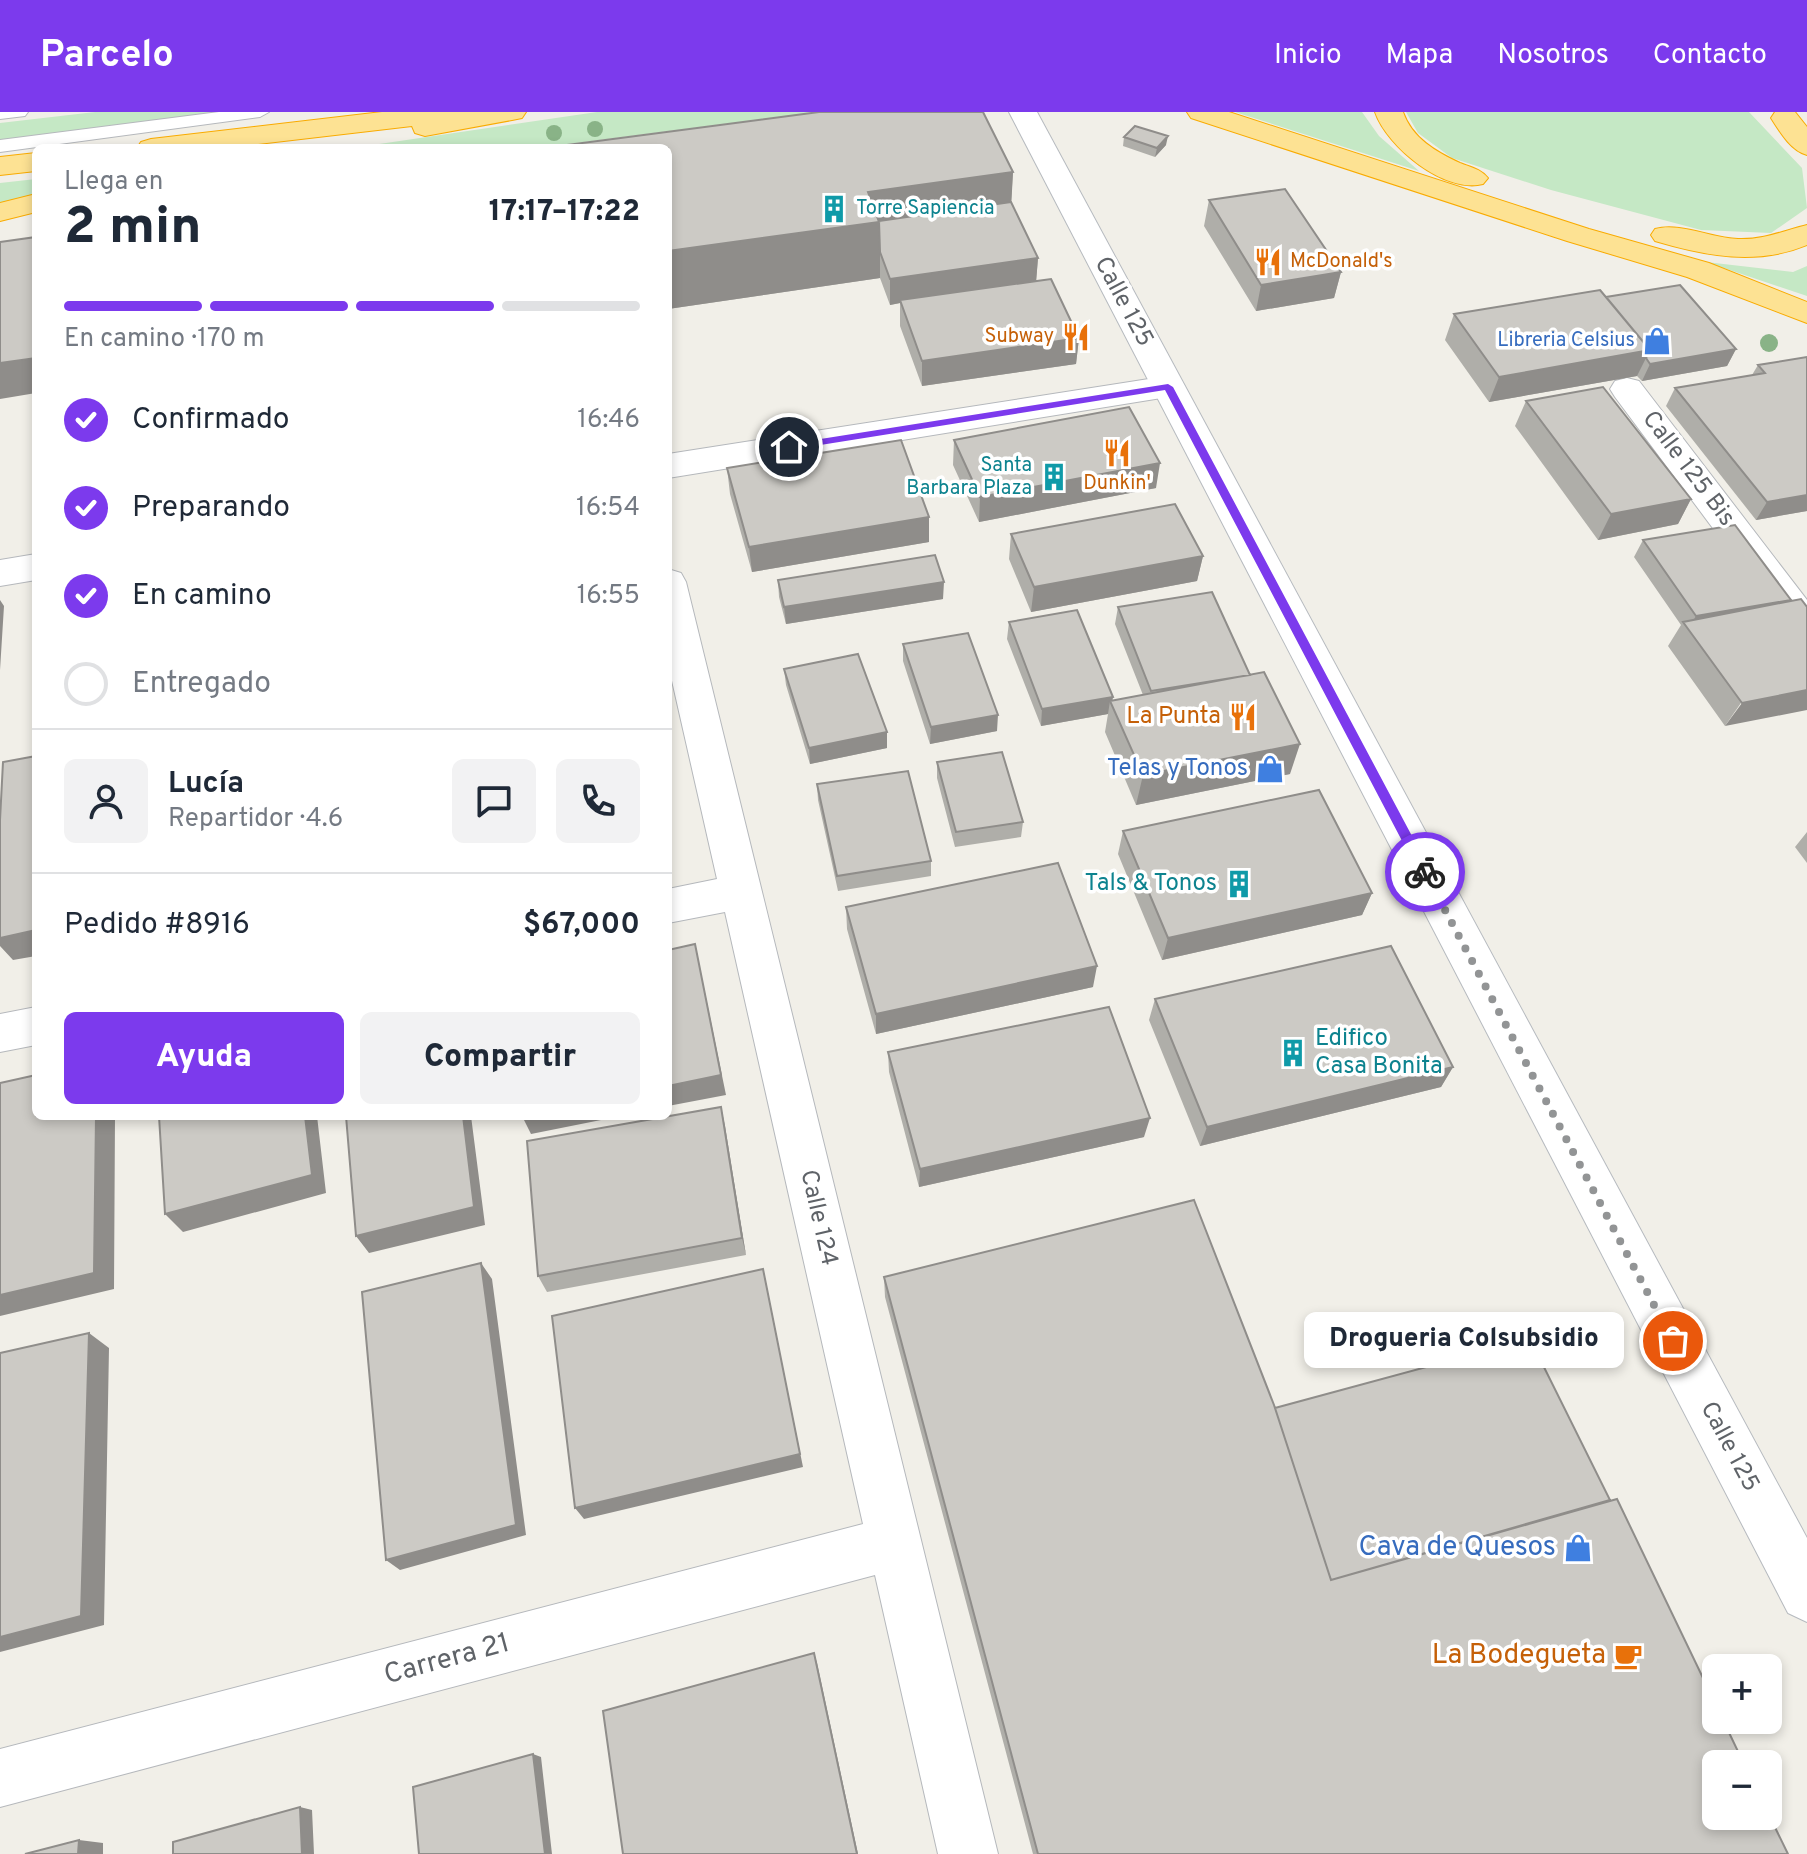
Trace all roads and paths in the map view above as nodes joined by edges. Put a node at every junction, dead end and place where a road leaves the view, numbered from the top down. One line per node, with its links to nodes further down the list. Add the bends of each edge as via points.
1 (19, 112): 8 (lane)
2 (260, 112): 12 (lane)
3 (454, 112): 10 (highway)
4 (512, 112): 11 (highway)
5 (1023, 112): 22 (street, Calle 125)
6 (1201, 112): 21 (highway, via 1698,270)
7 (1389, 112): 20 (highway, via 1407,143 1460,173 1689,242 1763,249)
8 (0, 114)
9 (1785, 118): 13 (highway)
10 (185, 144)
11 (314, 144)
12 (0, 146)
13 (1807, 146)
14 (32, 162): 15 (highway)
15 (0, 166)
16 (32, 204): 17 (highway)
17 (0, 212)
18 (32, 230): 19 (highway)
19 (0, 234)
20 (1807, 234)
21 (1807, 313)
22 (1168, 387): 24 (street); 34 (street, Calle 125)
23 (1627, 389): 28 (street, Calle 125 Bis)
24 (672, 465)
25 (32, 568): 26 (street)
26 (0, 573)
27 (672, 599): 29 (street, Calle 124)
28 (1807, 627)
29 (740, 892): 30 (street); 33 (street, Calle 124)
30 (672, 905)
31 (32, 1027): 32 (street)
32 (0, 1033)
33 (895, 1543): 35 (street, Carrera 21); 36 (street, Calle 124)
34 (1807, 1594)
35 (0, 1778)
36 (968, 1854)

